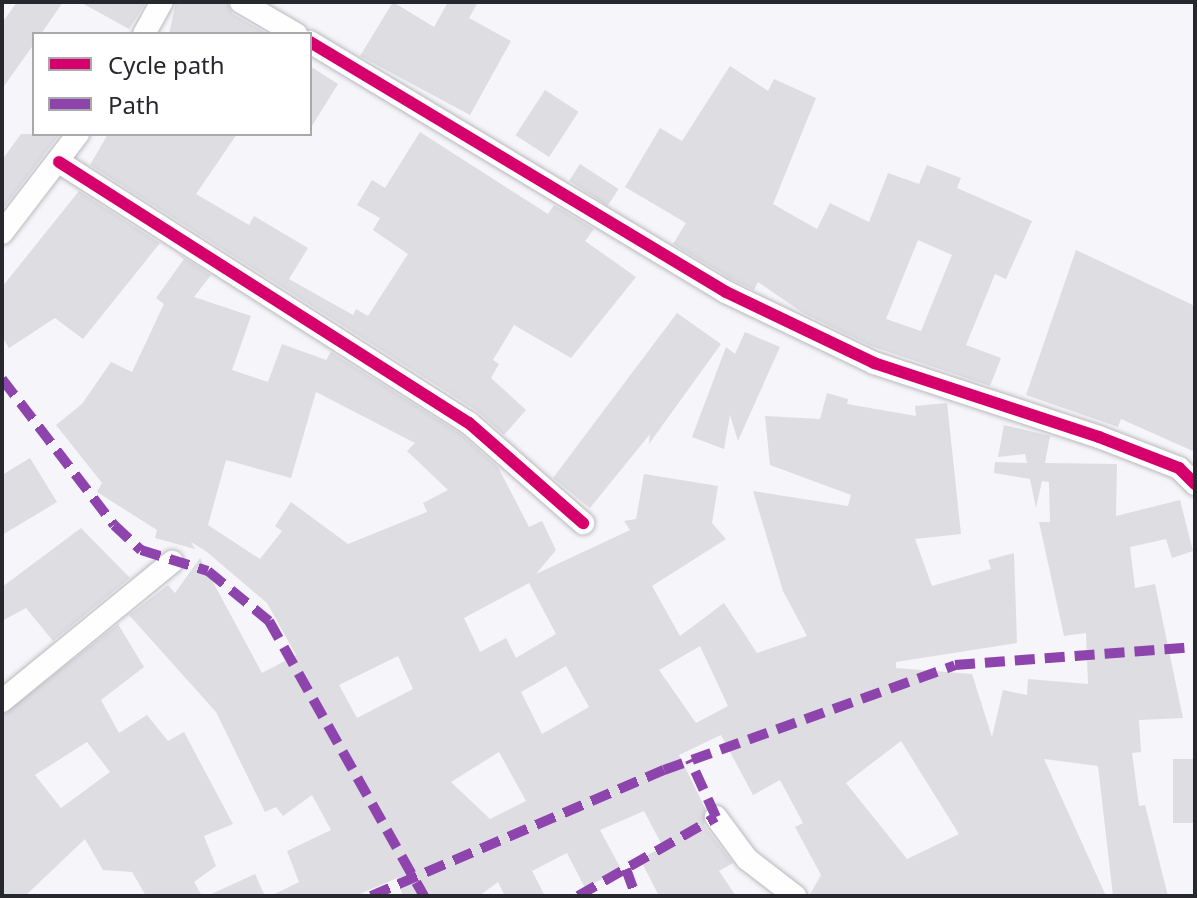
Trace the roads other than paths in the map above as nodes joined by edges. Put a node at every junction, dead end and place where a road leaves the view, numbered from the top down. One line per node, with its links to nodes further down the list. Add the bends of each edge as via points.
1 (162, 2): 3 (street)
2 (241, 2): 4 (street)
3 (145, 32)
4 (293, 32)
5 (312, 43): 9 (street, via 726,292 874,363 1099,437 1179,468)
6 (77, 136): 7 (street)
7 (59, 162): 8 (street); 10 (street, via 469,423)
8 (2, 233)
9 (1195, 484)
10 (583, 523)
11 (172, 562): 12 (street)
12 (5, 693)
13 (716, 817): 14 (street, via 747,859)
14 (795, 896)

